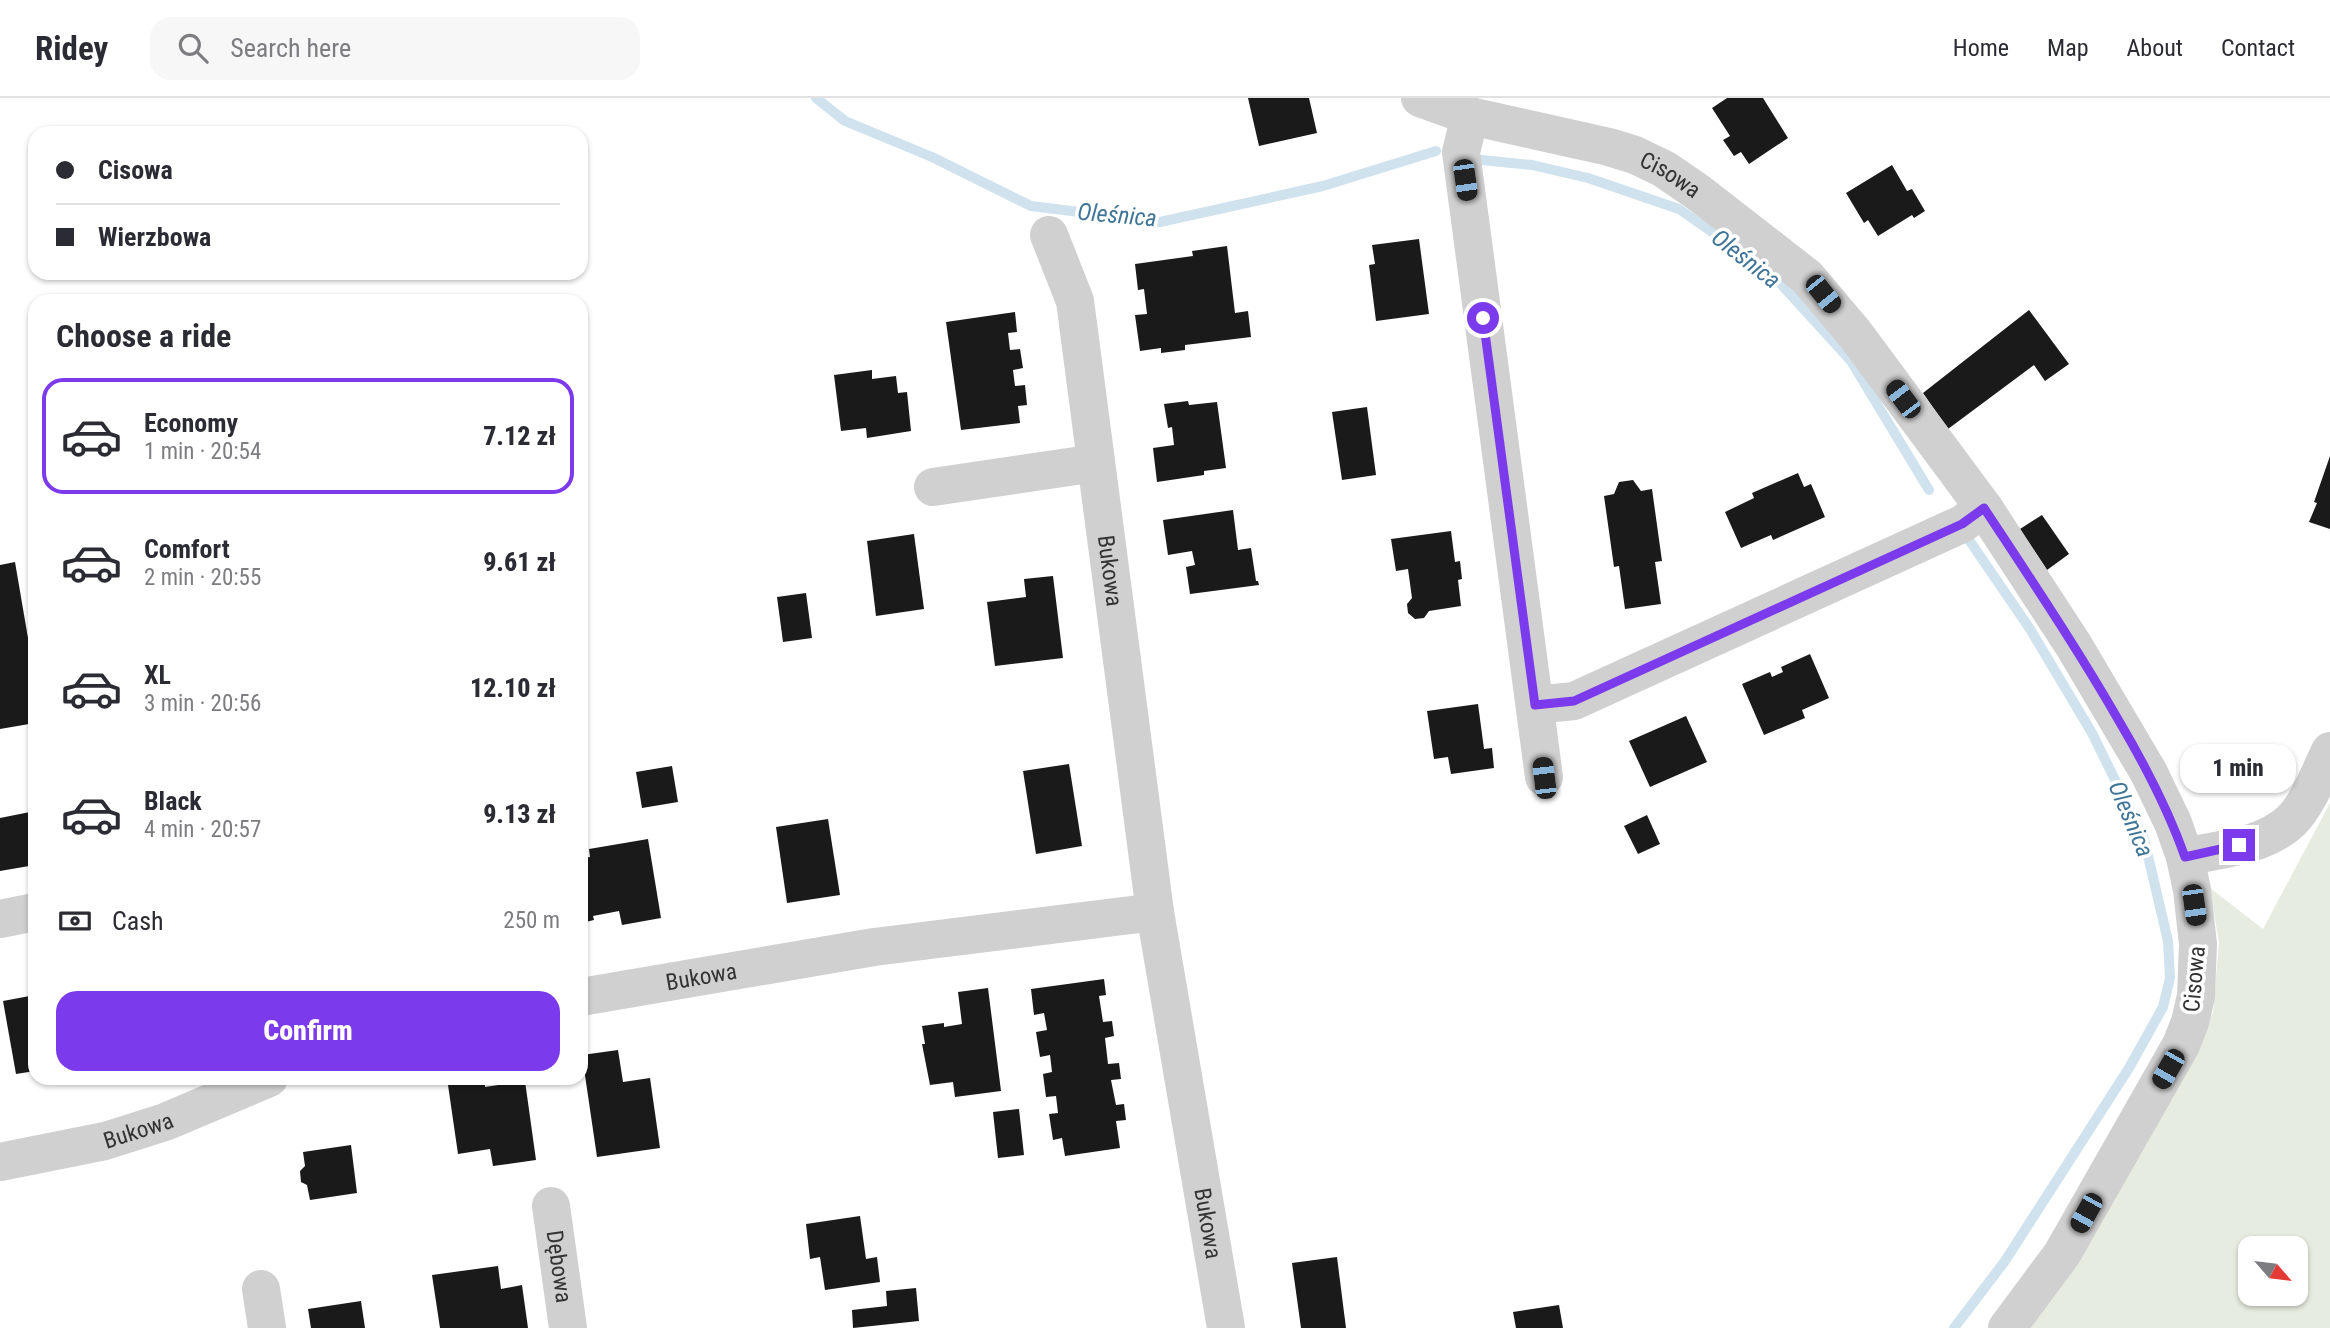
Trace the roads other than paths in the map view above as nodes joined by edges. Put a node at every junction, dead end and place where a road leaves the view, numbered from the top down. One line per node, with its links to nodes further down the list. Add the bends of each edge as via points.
1 (1420, 98): 2 (street, Cisowa)
2 (1470, 116): 6 (street, Cisowa, via 1635,155 1699,193 1823,294); 7 (street, via 1461,152)
3 (1049, 235): 4 (street, Bukowa, via 1075,301)
4 (1096, 463): 5 (street); 11 (street, Bukowa)
5 (933, 487)
6 (1984, 508): 7 (street, via 1962,524 1574,701); 10 (street, Cisowa, via 2106,697 2149,773)
7 (1535, 705): 9 (street)
8 (2330, 751): 10 (street, via 2291,821 2253,842)
9 (1544, 778)
10 (2185, 857): 22 (street, Cisowa, via 2198,944 2190,1022 2073,1237)
11 (1155, 912): 14 (street, Bukowa, via 874,947); 21 (street, Bukowa)
12 (28, 913): 13 (street)
13 (0, 919)
14 (588, 996)
15 (252, 1085): 16 (street, Bukowa, via 165,1122 105,1141)
16 (0, 1162)
17 (551, 1206): 20 (street, Dębowa)
18 (261, 1289): 19 (street)
19 (267, 1328)
20 (568, 1328)
21 (1226, 1328)
22 (2007, 1328)

